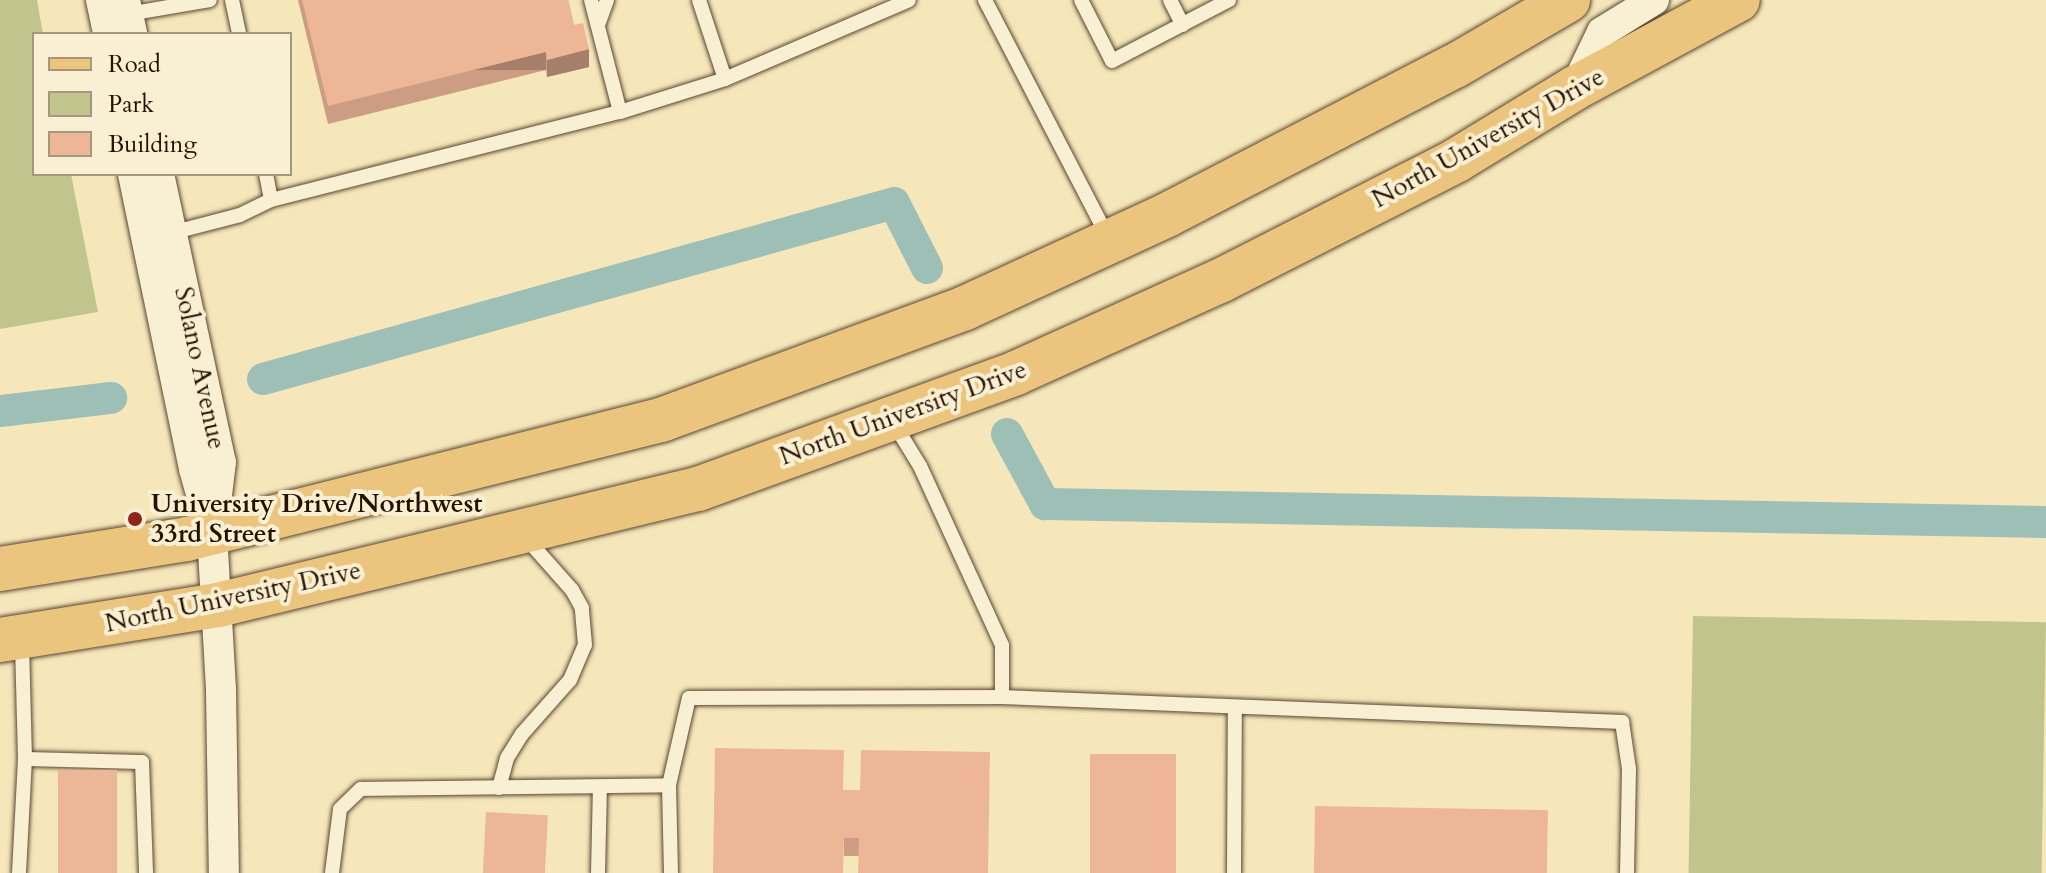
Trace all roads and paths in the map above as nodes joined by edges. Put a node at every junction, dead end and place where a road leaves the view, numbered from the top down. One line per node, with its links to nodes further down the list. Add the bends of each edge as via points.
1 (210, 0): 14 (lane)
2 (232, 0): 17 (lane)
3 (591, 0): 16 (lane)
4 (607, 0): 16 (lane)
5 (699, 0): 18 (lane)
6 (909, 0): 18 (lane)
7 (985, 0): 26 (lane)
8 (1081, 0): 15 (lane, via 1112,61)
9 (1170, 0): 15 (lane)
10 (1229, 0): 15 (lane)
11 (1568, 0): 26 (main road, via 1441,74)
12 (1654, 0): 19 (street, via 1602,32)
13 (1738, 0): 19 (main road, North University Drive)
14 (119, 16)
15 (1183, 25)
16 (597, 26): 20 (lane)
17 (239, 32)
18 (725, 79): 20 (lane)
19 (1575, 88): 27 (main road, North University Drive, via 1457,160 1220,281 1016,373)
20 (620, 112): 24 (lane)
21 (133, 176): 29 (street, Solano Avenue)
22 (159, 176): 25 (street, Solano Avenue)
23 (266, 176): 24 (lane)
24 (271, 200): 25 (lane, via 240,215)
25 (171, 233): 29 (street, Solano Avenue, via 221,462)
26 (1110, 241): 29 (main road, via 965,308 661,420)
27 (891, 418): 28 (main road, North University Drive, via 698,489); 33 (lane, via 920,466 1002,645)
28 (520, 532): 31 (main road, North University Drive); 38 (lane, via 577,599 586,625 585,645 570,680 507,758)
29 (212, 533): 30 (main road); 31 (street)
30 (0, 569)
31 (218, 605): 32 (main road, North University Drive); 41 (street)
32 (11, 638): 35 (lane)
33 (1002, 697): 34 (lane); 36 (lane, via 689,698)
34 (1235, 708): 45 (lane); 46 (lane, via 1622,722 1629,769)
35 (25, 759): 39 (lane); 40 (lane, via 142,762)
36 (669, 785): 37 (lane); 44 (lane)
37 (600, 787): 38 (lane); 43 (lane)
38 (499, 788): 42 (lane, via 361,789 340,809)
39 (19, 873)
40 (146, 873)
41 (224, 873)
42 (332, 873)
43 (598, 873)
44 (671, 873)
45 (1234, 873)
46 (1627, 873)

